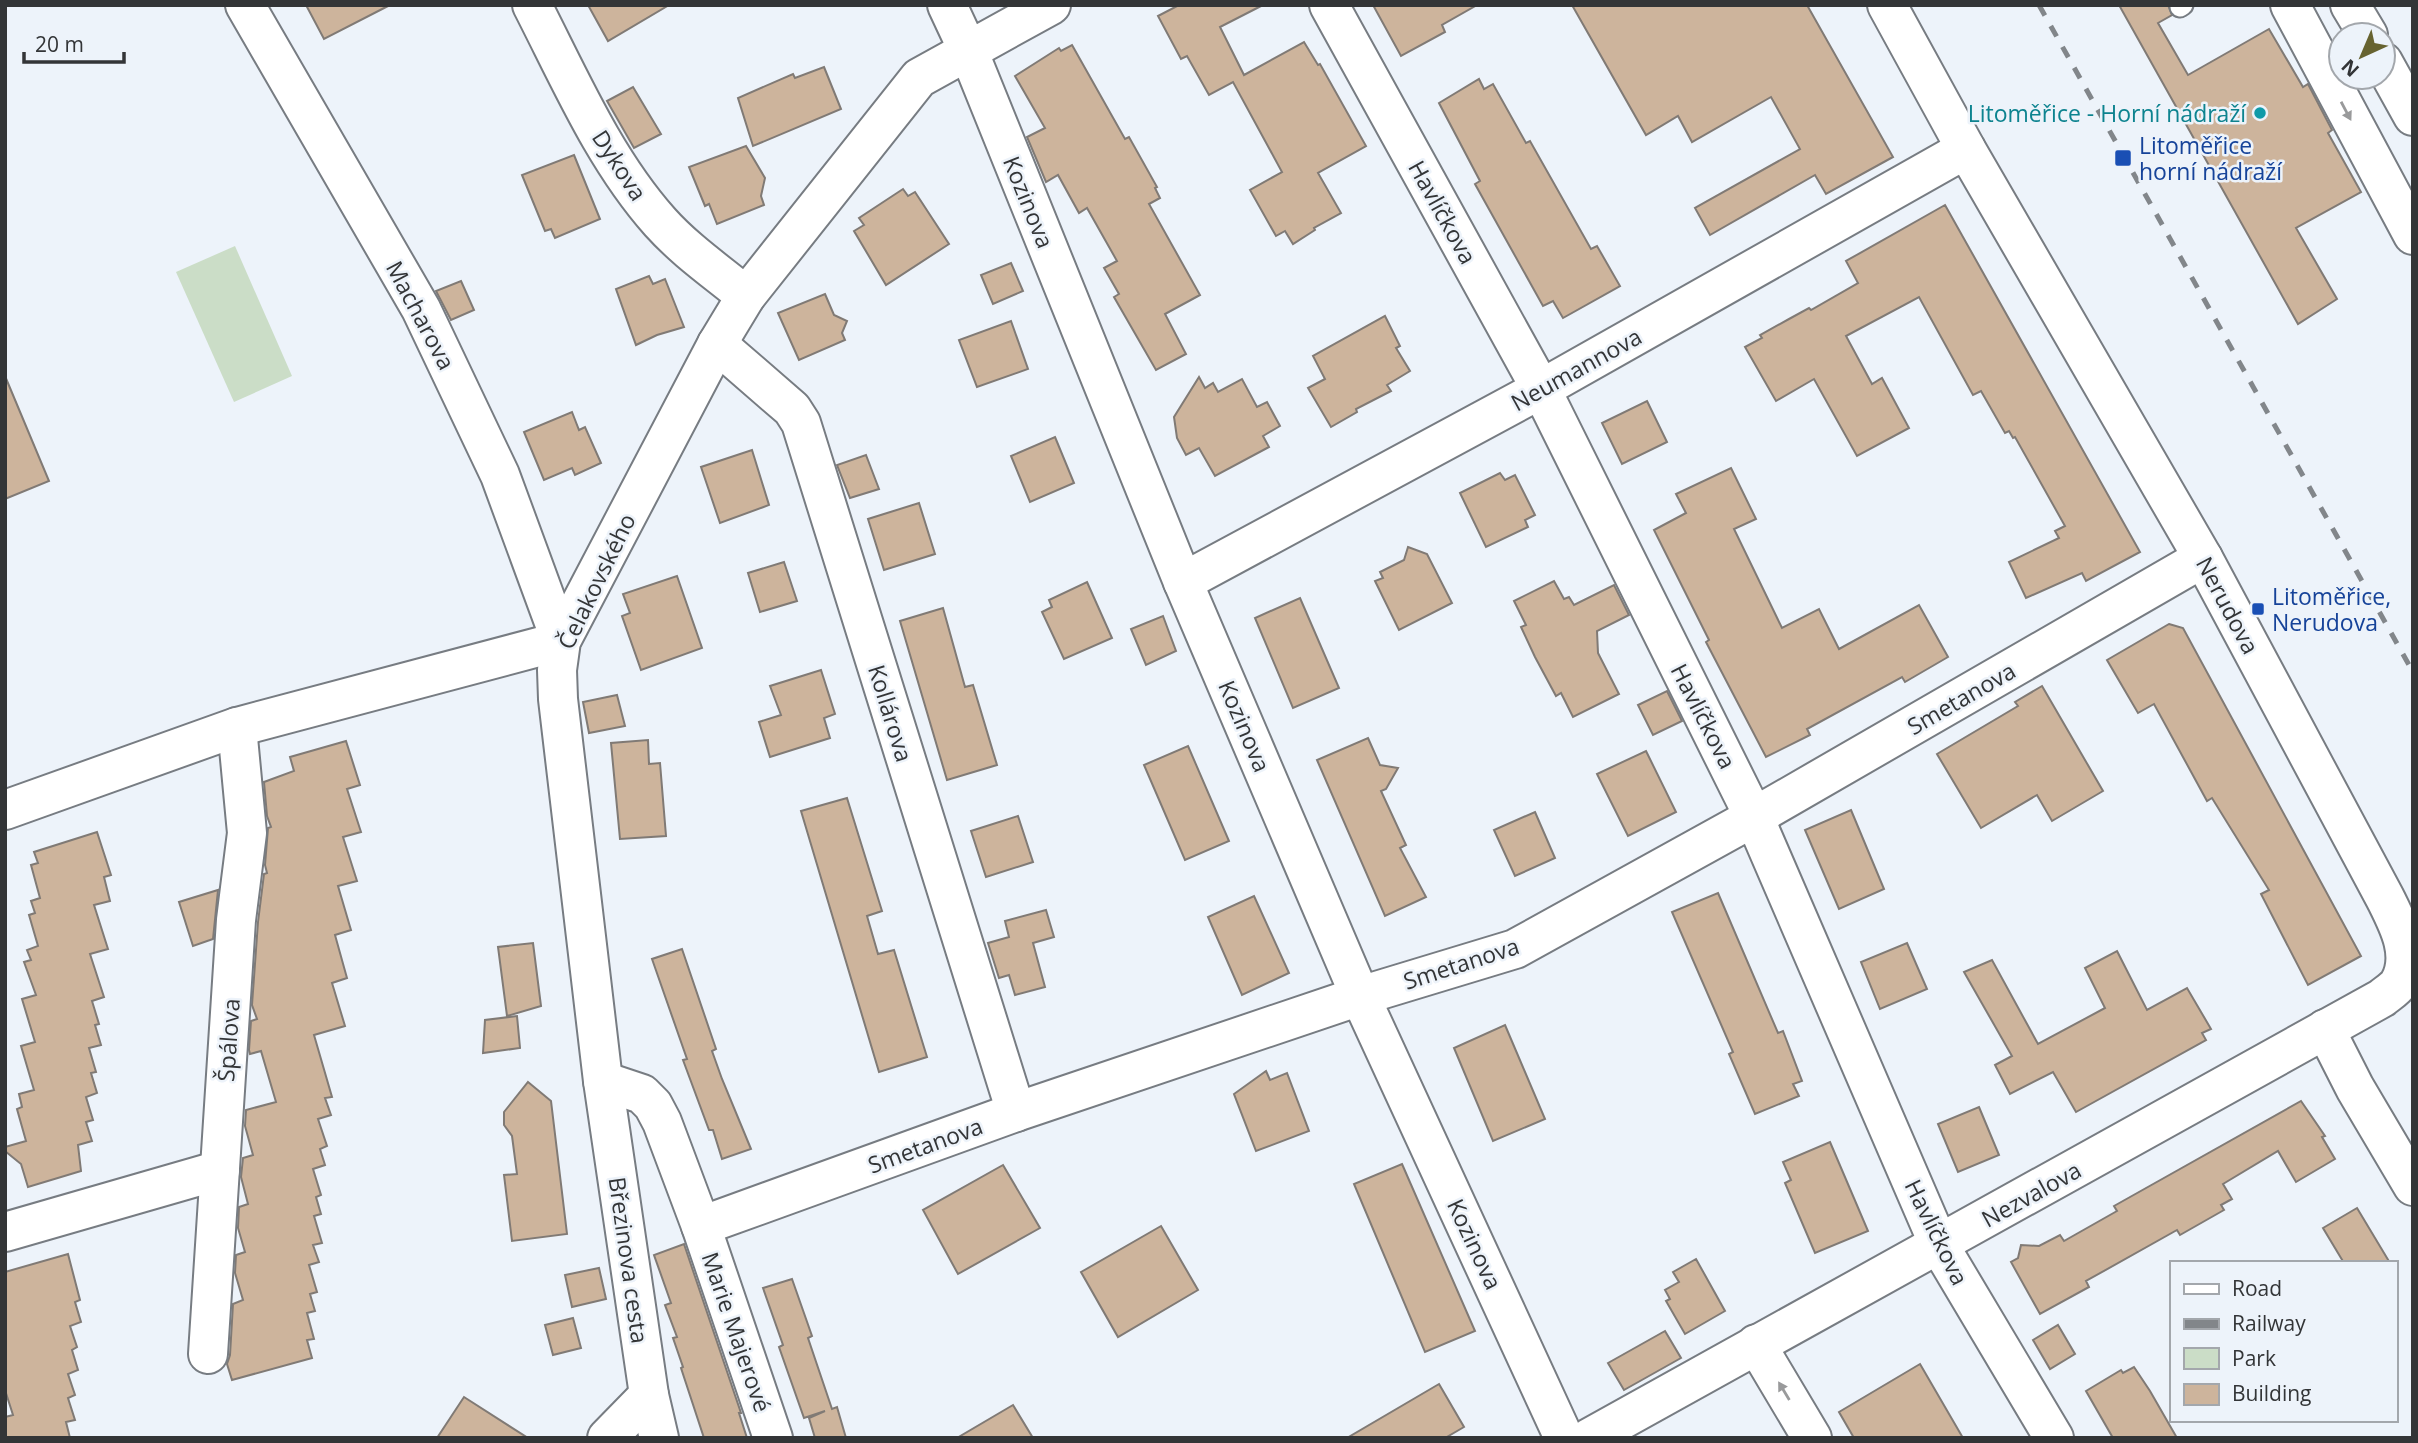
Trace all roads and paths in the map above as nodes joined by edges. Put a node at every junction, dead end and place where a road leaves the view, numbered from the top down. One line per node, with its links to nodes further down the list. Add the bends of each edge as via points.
1 (245, 5): 20 (street, Macharova, via 421,309 500,475)
2 (532, 5): 15 (street, Dykova, via 603,142 632,186 669,232)
3 (947, 5): 10 (street, Kozinova)
4 (1051, 5): 10 (street, Čelakovského)
5 (1329, 5): 17 (street, Havlíčkova)
6 (1887, 5): 13 (street, Nerudova)
7 (2290, 5): 14 (street, one-way to 14)
8 (2350, 5): 9 (street)
9 (2360, 21)
10 (968, 50): 15 (street, Čelakovského, via 919,78); 19 (street, Kozinova)
11 (2397, 87): 12 (street)
12 (2413, 116)
13 (1966, 149): 17 (street, Neumannova); 18 (street, Nerudova)
14 (2413, 235)
15 (746, 296): 16 (street, Čelakovského)
16 (717, 345): 20 (street, Čelakovského); 27 (street, Kollárova, via 792,409 801,423)
17 (1541, 390): 19 (street, Neumannova); 23 (street, Havlíčkova)
18 (2203, 558): 23 (street, Smetanova); 25 (street, Nerudova, via 2402,933 2406,964 2398,985)
19 (1183, 582): 24 (street, Kozinova)
20 (561, 641): 21 (street); 26 (street, Čelakovského, via 558,699)
21 (237, 727): 22 (street); 28 (street, Špálova, via 247,834 236,920)
22 (5, 810)
23 (1754, 817): 24 (street, Smetanova, via 1515,949); 32 (street, Havlíčkova)
24 (1360, 996): 27 (street, Smetanova); 39 (street, Kozinova)
25 (2325, 1029): 29 (street); 32 (street, Nezvalova)
26 (603, 1081): 30 (street, via 642,1094 653,1105); 35 (street, Březinova cesta)
27 (1016, 1112): 30 (street, Smetanova)
28 (220, 1170): 31 (street); 34 (street, Špálova)
29 (2413, 1186)
30 (701, 1226): 38 (street, Marie Majerové)
31 (5, 1232)
32 (1939, 1245): 33 (street, Nezvalova); 42 (street, Havlíčkova)
33 (1756, 1344): 40 (street, Nezvalova); 41 (street, one-way to 33)
34 (208, 1354)
35 (649, 1395): 36 (street); 37 (street, Březinova cesta)
36 (607, 1438)
37 (659, 1438)
38 (773, 1438)
39 (1564, 1438)
40 (1589, 1438)
41 (1812, 1438)
42 (2054, 1438)

